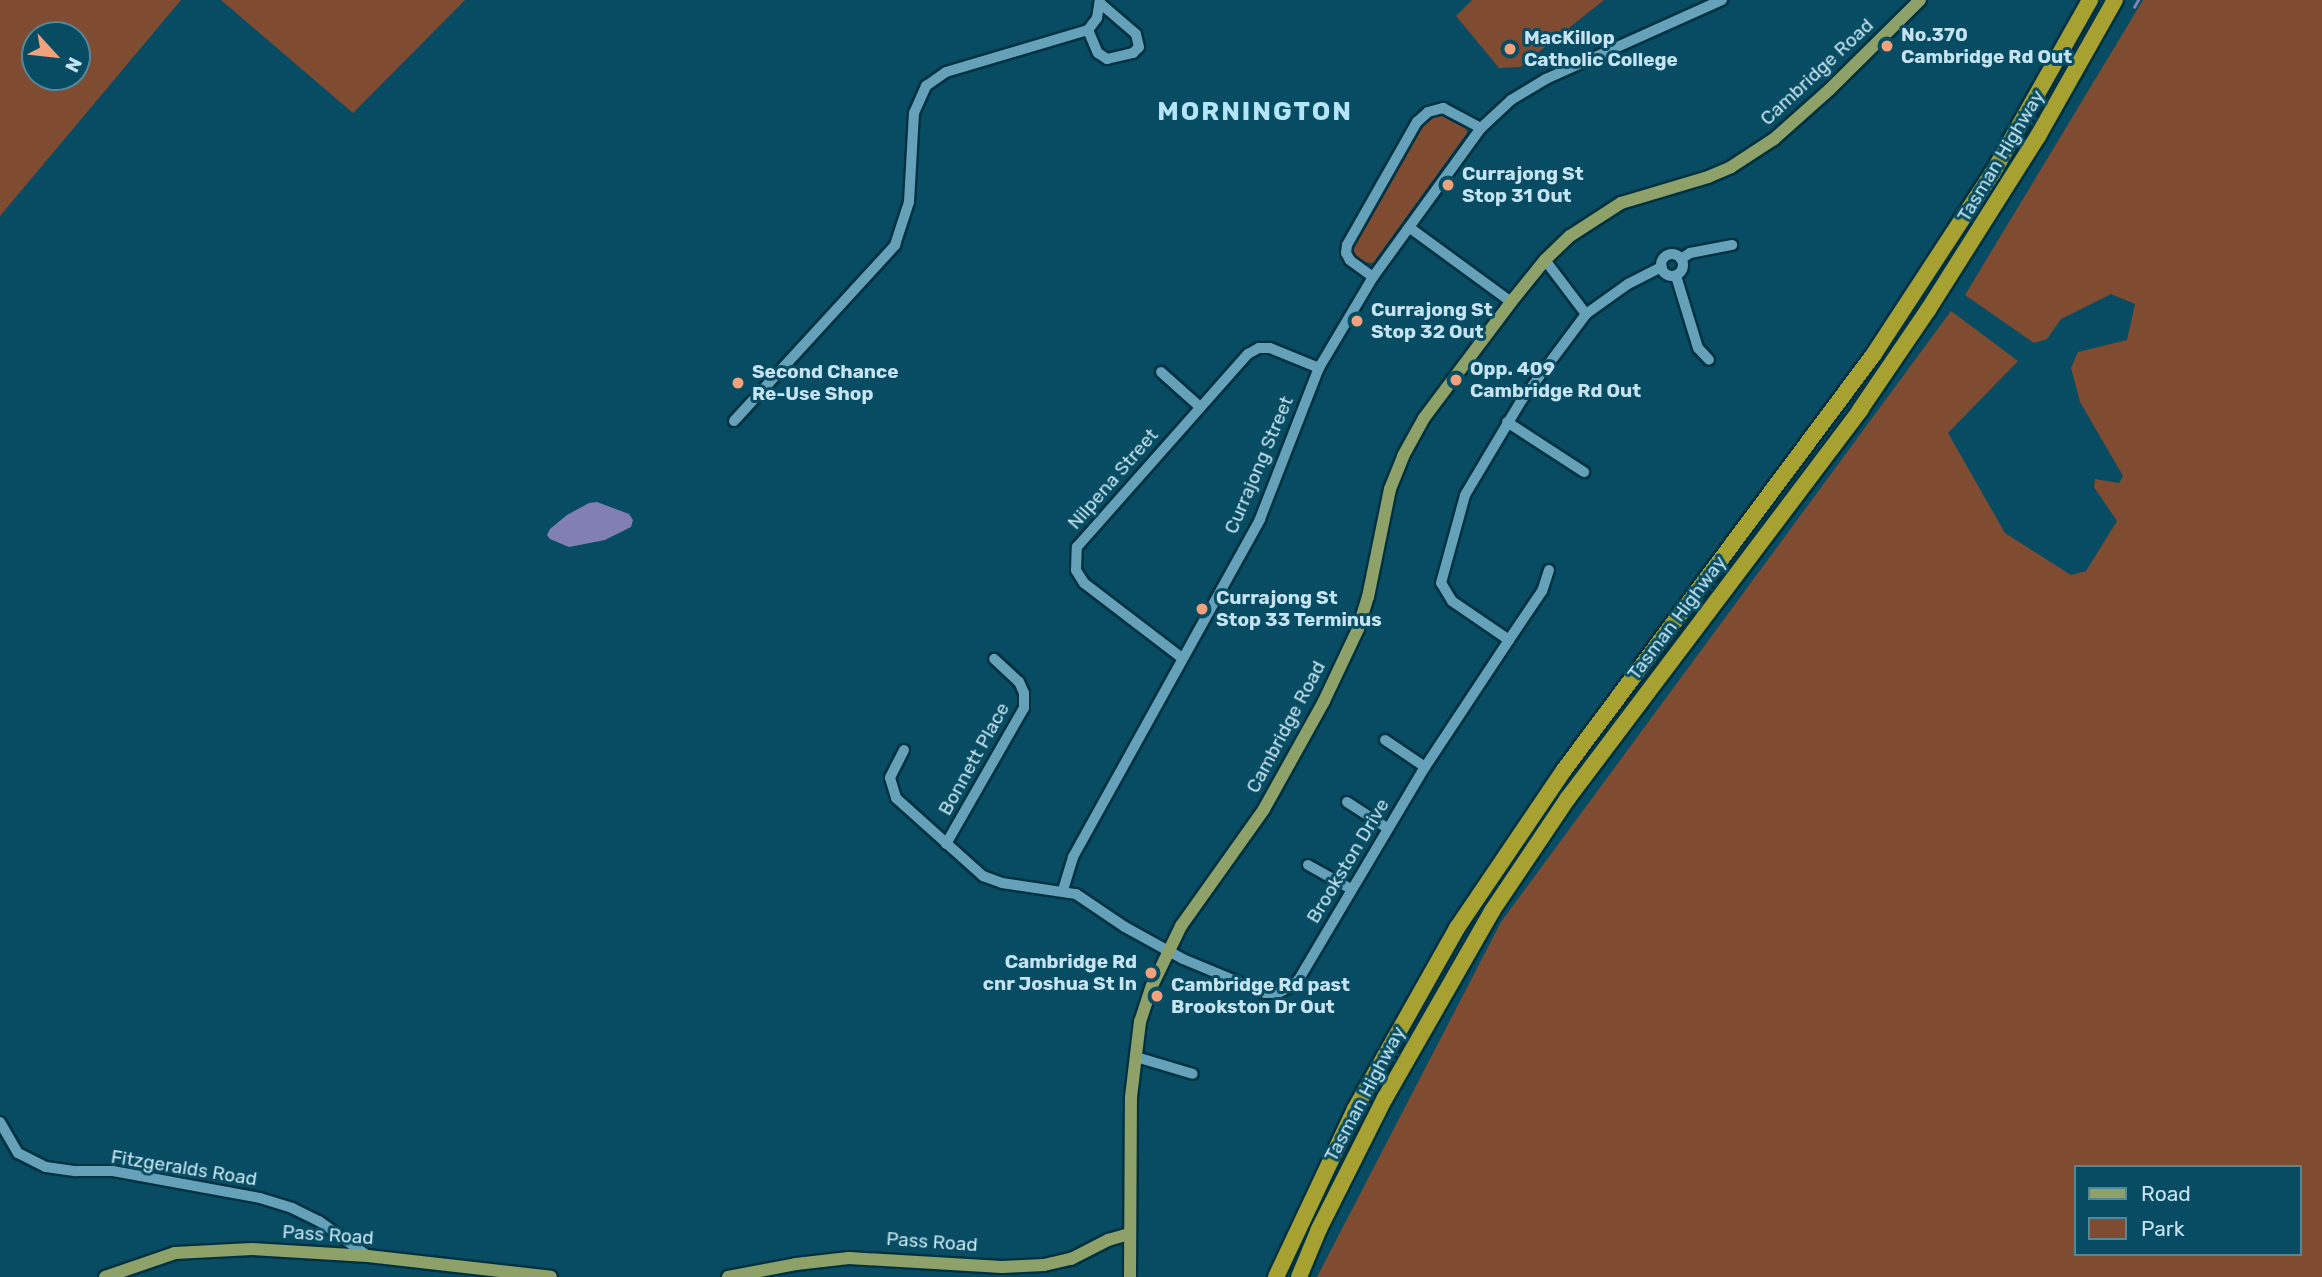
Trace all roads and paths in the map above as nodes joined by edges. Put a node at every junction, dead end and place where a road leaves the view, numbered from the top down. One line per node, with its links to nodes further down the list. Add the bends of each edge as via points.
1 (1722, 0): 7 (street, Currajong Street, via 1546,79 1511,100)
2 (1920, 0): 11 (main road, Cambridge Road, via 1774,139 1708,177 1621,203 1570,236)
3 (2090, 0): 47 (highway, Tasman Highway, via 1992,174 1874,354 1564,769 1457,928 1355,1109)
4 (2115, 0): 48 (highway, Tasman Highway, via 2038,136 1860,410 1568,798 1492,911 1385,1098)
5 (1100, 2): 6 (street, via 1097,18); 6 (street, via 1136,34 1139,47 1133,53 1107,59 1098,53)
6 (1088, 30): 21 (street, via 946,72 926,86 914,114 909,202 895,245)
7 (1481, 128): 8 (street, Currajong Street); 14 (street, via 1443,108 1428,112 1417,122 1347,244 1350,260)
8 (1410, 228): 14 (street, Currajong Street); 15 (street)
9 (1732, 245): 10 (street)
10 (1681, 259): 12 (street, via 1668,256); 13 (street, via 1683,268)
11 (1545, 260): 15 (main road, Cambridge Road); 16 (street)
12 (1662, 267): 13 (street, via 1667,275); 16 (street)
13 (1676, 276): 17 (street, via 1698,348)
14 (1373, 277): 18 (street, Currajong Street)
15 (1511, 302): 37 (main road, Cambridge Road, via 1423,418 1403,456 1385,509 1364,608 1324,701 1264,809 1204,890)
16 (1586, 314): 22 (street)
17 (1709, 360)
18 (1319, 368): 20 (street, Nilpena Street, via 1276,349 1259,348); 26 (street, Currajong Street, via 1260,519)
19 (1161, 372): 20 (street)
20 (1200, 407): 26 (street, Nilpena Street, via 1081,541 1074,562 1084,583)
21 (734, 421)
22 (1507, 422): 23 (street); 25 (street, via 1465,495 1441,583 1452,601)
23 (1584, 472)
24 (1549, 570): 25 (street, Brookston Drive, via 1542,591)
25 (1509, 640): 30 (street, Brookston Drive)
26 (1182, 658): 36 (street, Currajong Street, via 1073,857)
27 (994, 659): 33 (street, Bonnett Place, via 1019,681 1024,708)
28 (1385, 740): 30 (street)
29 (904, 751): 33 (street, via 892,770 892,792)
30 (1425, 767): 32 (street, Brookston Drive)
31 (1347, 802): 32 (street)
32 (1387, 828): 35 (street, Brookston Drive)
33 (946, 844): 36 (street, via 992,880)
34 (1308, 865): 35 (street)
35 (1351, 889): 37 (street, Brookston Drive, via 1299,979 1285,991 1265,993)
36 (1063, 890): 37 (street, via 1089,900 1125,927)
37 (1168, 949): 38 (main road, Cambridge Road, via 1140,1022)
38 (1136, 1057): 39 (street); 41 (main road, Cambridge Road)
39 (1194, 1074)
40 (0, 1122): 42 (street, Fitzgeralds Road, via 18,1153 46,1167 113,1171 260,1198 319,1221)
41 (1129, 1234): 45 (main road, Pass Road, via 1071,1259 1044,1265 1002,1267 849,1258); 46 (main road, Cambridge Road)
42 (368, 1256): 43 (main road, Pass Road, via 214,1249 174,1253); 44 (main road, Pass Road)
43 (105, 1277)
44 (551, 1277)
45 (728, 1277)
46 (1130, 1277)
47 (1276, 1277)
48 (1299, 1277)

